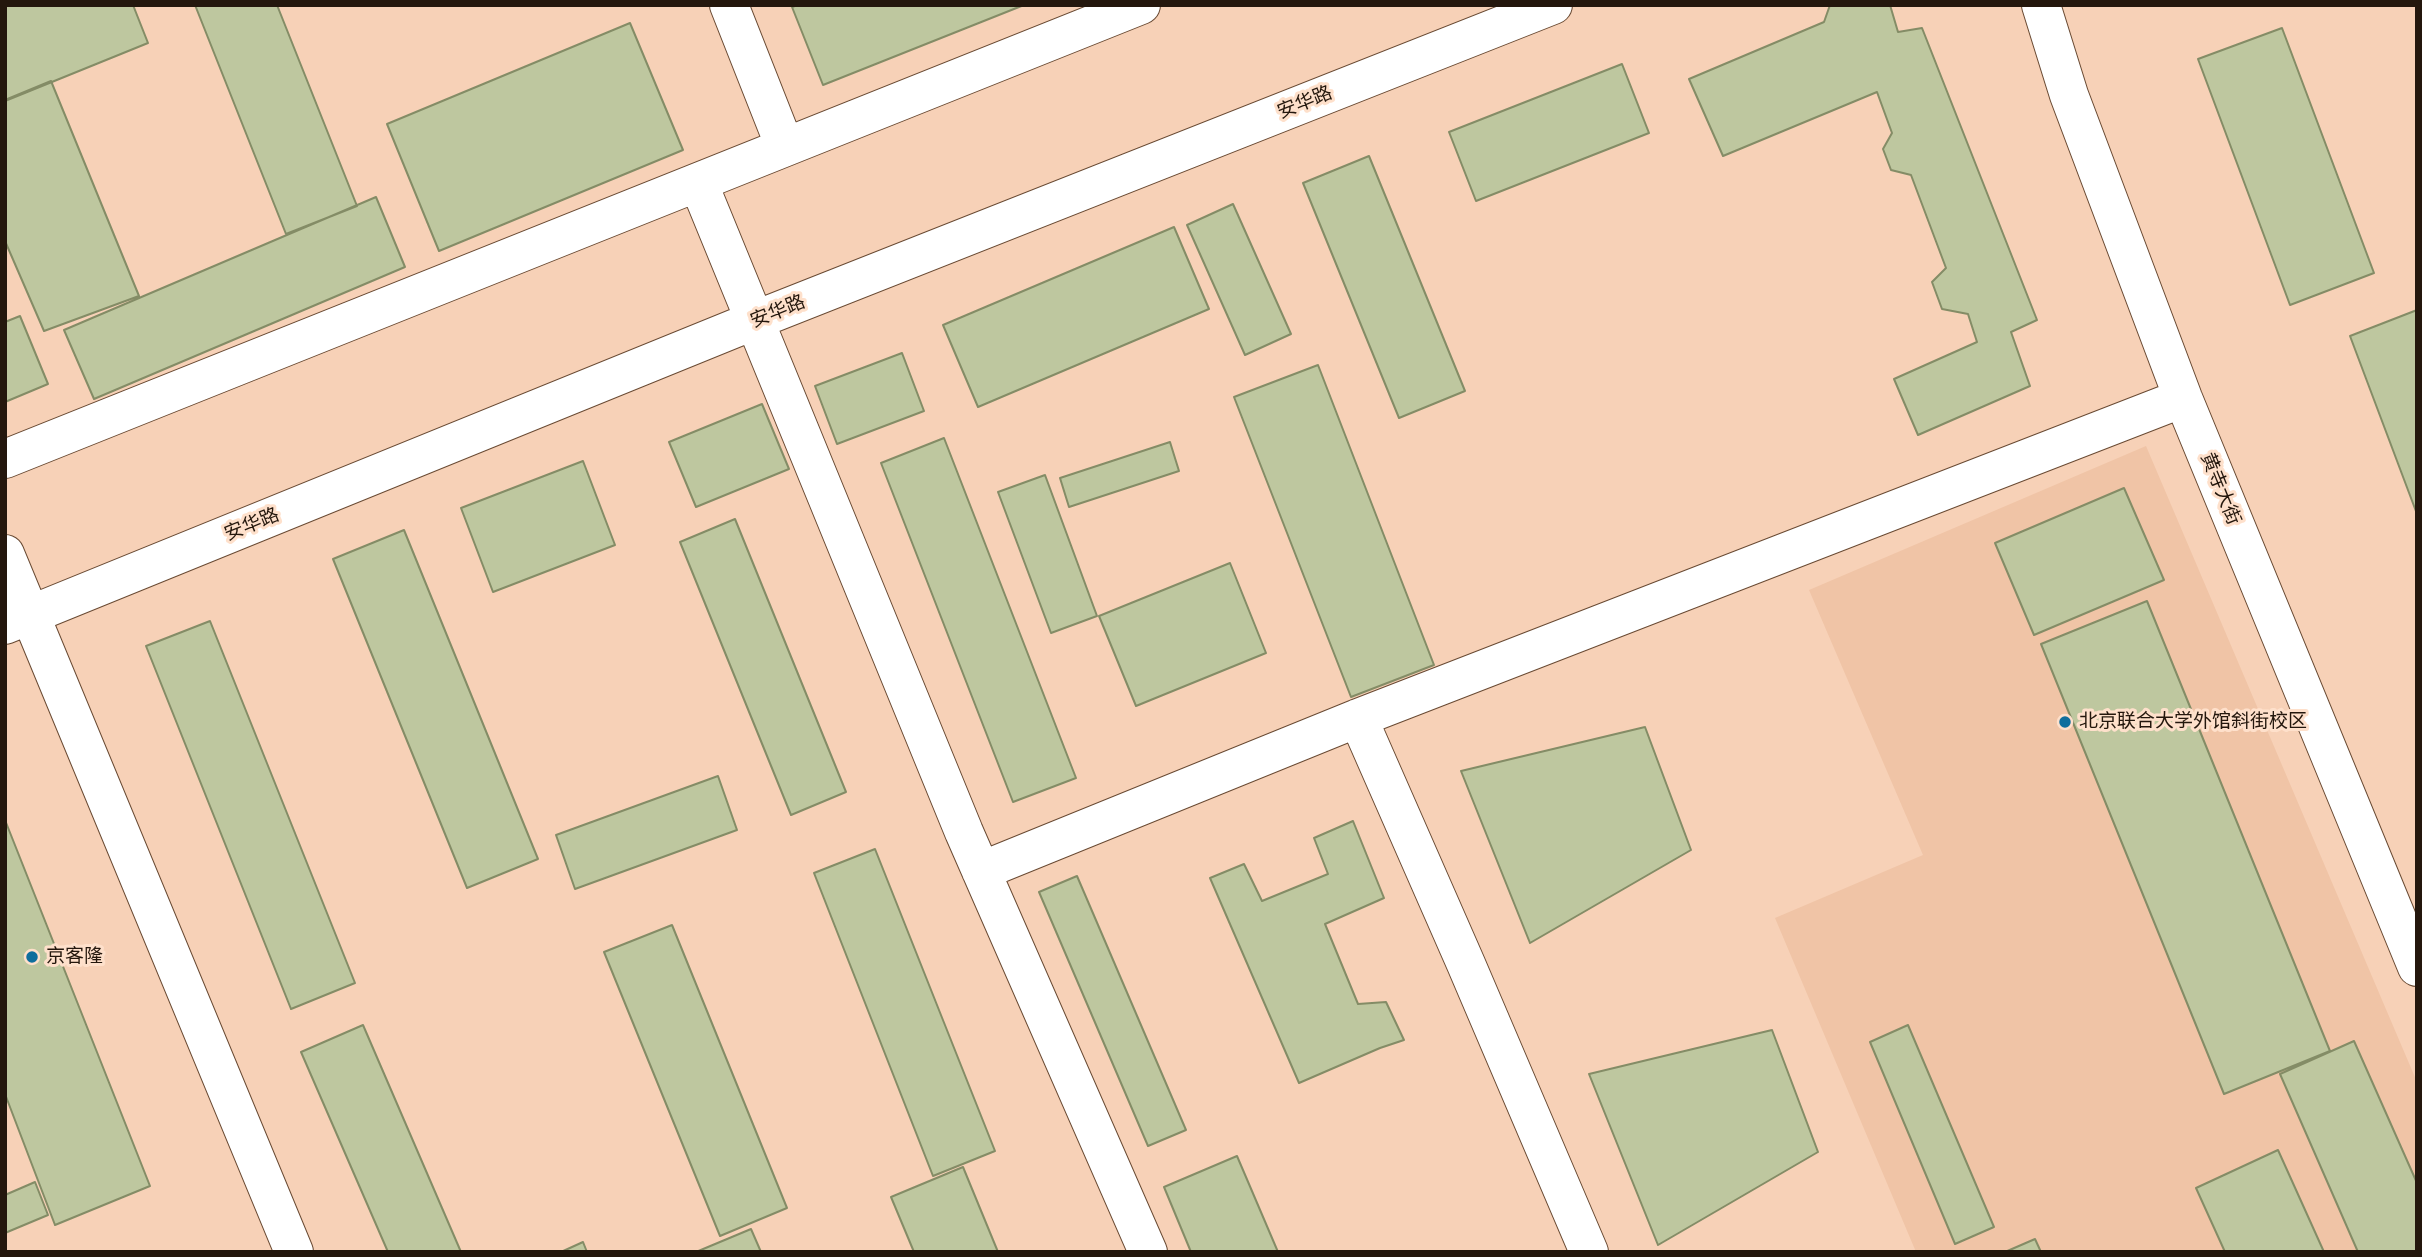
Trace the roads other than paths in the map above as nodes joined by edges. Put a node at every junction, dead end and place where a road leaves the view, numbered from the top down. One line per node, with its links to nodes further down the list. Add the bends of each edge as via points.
1 (729, 5): 5 (street)
2 (1141, 5): 5 (street)
3 (1553, 5): 7 (street, 安华路)
4 (2041, 5): 8 (street, 黄寺大街, via 2068,95)
5 (785, 147): 6 (street)
6 (698, 182): 7 (street); 9 (street)
7 (753, 321): 11 (street, 安华路); 13 (street)
8 (2183, 398): 12 (street); 14 (street, 黄寺大街)
9 (5, 459)
10 (5, 554): 11 (street)
11 (18, 620): 15 (street)
12 (1357, 718): 13 (street); 17 (street)
13 (981, 871): 16 (street)
14 (2417, 967)
15 (294, 1252)
16 (1147, 1252)
17 (1589, 1252)

